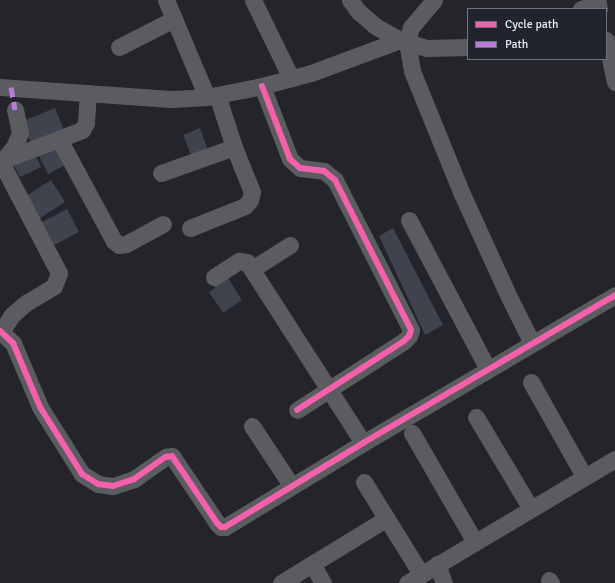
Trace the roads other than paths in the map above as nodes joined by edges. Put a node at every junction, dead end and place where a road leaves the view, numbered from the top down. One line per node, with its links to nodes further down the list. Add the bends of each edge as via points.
1 (166, 0): 7 (street)
2 (253, 0): 12 (street)
3 (350, 0): 8 (street, via 358,12 375,26)
4 (434, 0): 8 (street, via 410,27)
5 (599, 3): 6 (street)
6 (584, 8)
7 (174, 19): 10 (street); 17 (street)
8 (404, 41): 11 (street, via 427,48); 12 (street); 31 (street, via 412,71 459,186 508,298)
9 (607, 45): 13 (street)
10 (119, 47)
11 (467, 47)
12 (291, 78): 14 (street)
13 (615, 82)
14 (262, 86): 17 (street); 34 (street, via 290,159 300,168 324,171 335,180 411,330 404,341)
15 (0, 87): 16 (street)
16 (88, 93): 17 (street, via 171,100); 19 (street, via 84,127)
17 (212, 96): 20 (street)
18 (15, 110): 21 (street, via 20,133 14,147)
19 (59, 139): 21 (street); 24 (street, via 114,241 119,245 126,244)
20 (234, 147): 22 (street); 25 (street, via 252,192 250,200 245,206)
21 (3, 160): 30 (street, via 3,166 59,273 54,286 26,303 12,315)
22 (161, 173)
23 (409, 220): 32 (street)
24 (163, 224)
25 (190, 228)
26 (290, 245): 27 (street)
27 (252, 269): 28 (street, via 247,262 239,261); 34 (street)
28 (214, 277)
29 (615, 295): 31 (street)
30 (1, 331): 43 (street, via 12,343 40,407 82,474 98,484 114,486 134,479 166,457 172,456 221,527 225,527)
31 (532, 343): 32 (street)
32 (488, 369): 39 (street)
33 (531, 382): 41 (street)
34 (329, 390): 35 (street); 39 (street)
35 (298, 410)
36 (476, 417): 44 (street)
37 (252, 426): 43 (street)
38 (412, 433): 46 (street)
39 (363, 443): 43 (street)
40 (615, 459): 41 (street)
41 (584, 476): 44 (street)
42 (364, 482): 45 (street)
43 (291, 485)
44 (531, 508): 46 (street)
45 (386, 518): 47 (street); 49 (street)
46 (475, 542): 48 (street)
47 (312, 564): 50 (street); 51 (street)
48 (437, 564): 49 (street); 52 (street)
49 (414, 579)
50 (282, 583)
51 (323, 583)
52 (444, 583)

